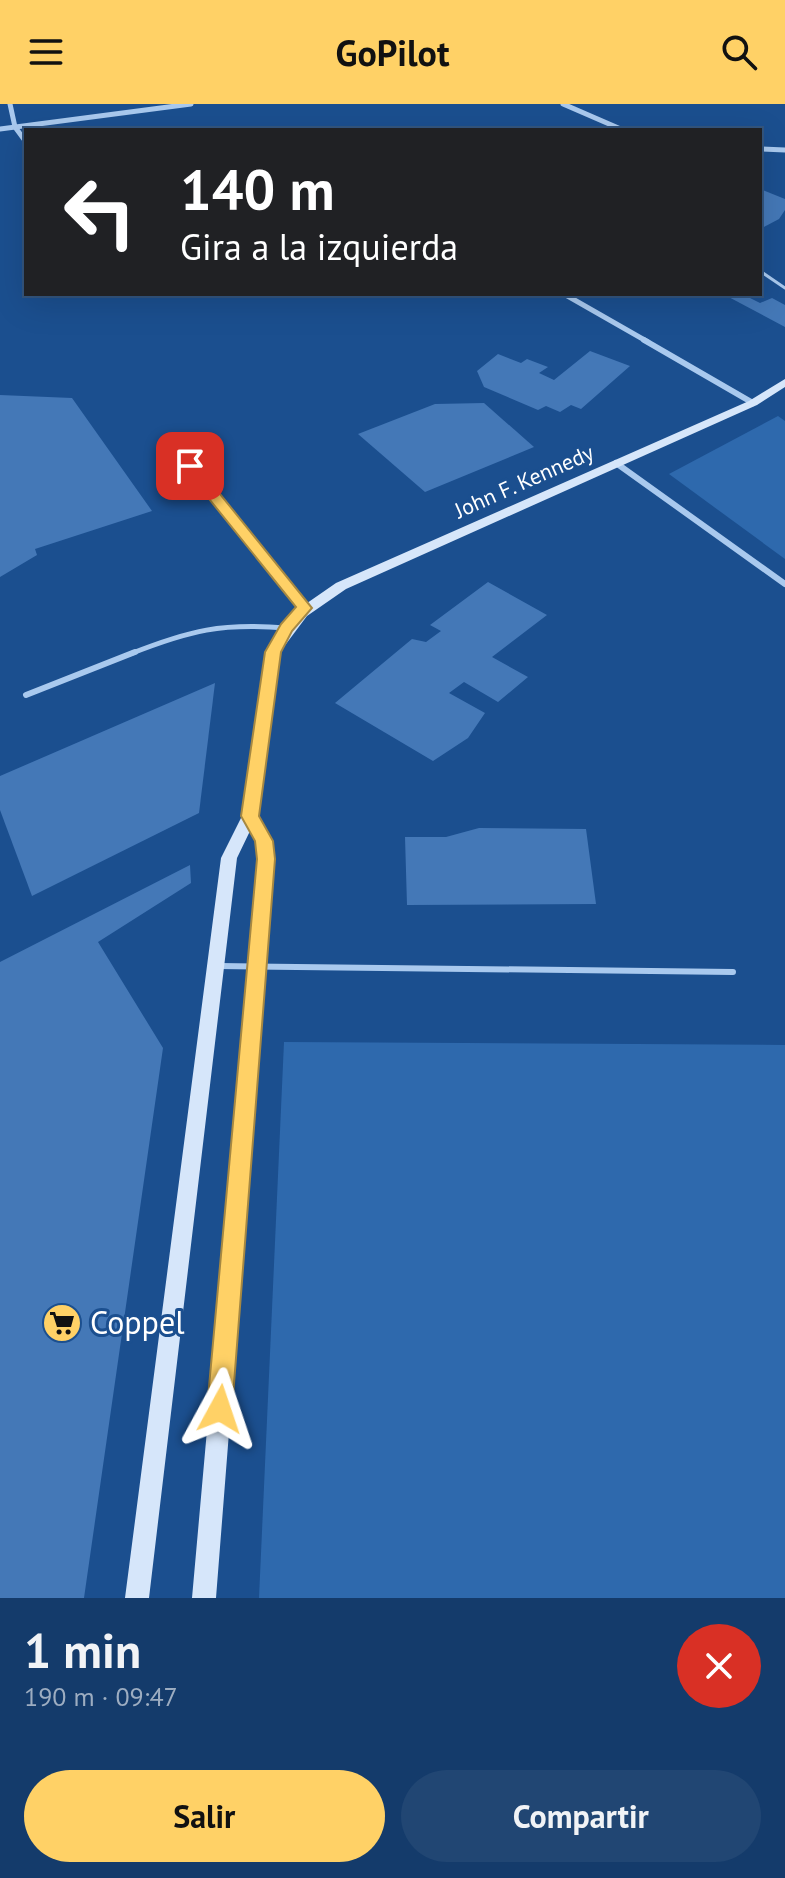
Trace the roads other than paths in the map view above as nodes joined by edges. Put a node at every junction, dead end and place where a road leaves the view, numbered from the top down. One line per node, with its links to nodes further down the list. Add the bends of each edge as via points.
1 (10, 104): 4 (street)
2 (191, 104): 4 (street)
3 (563, 104): 5 (street)
4 (15, 127): 6 (street); 7 (street)
5 (618, 128)
6 (0, 129)
7 (24, 139)
8 (762, 149): 9 (street)
9 (785, 150)
10 (762, 272): 11 (lane)
11 (785, 288)
12 (567, 296): 14 (street)
13 (785, 382): 14 (street, John F. Kennedy)
14 (753, 403): 16 (street, John F. Kennedy)
15 (171, 442): 18 (street)
16 (616, 463): 17 (street); 18 (street, John F. Kennedy, via 341,586)
17 (785, 584)
18 (305, 608): 19 (street, John F. Kennedy)
19 (286, 628): 20 (lane, via 236,624 185,632); 21 (street, via 269,670)
20 (26, 695)
21 (250, 816): 22 (street, via 229,858); 23 (street, via 264,841 266,859)
22 (215, 966): 23 (lane); 25 (street)
23 (257, 967): 24 (lane); 26 (street)
24 (733, 972)
25 (137, 1598)
26 (204, 1598)

